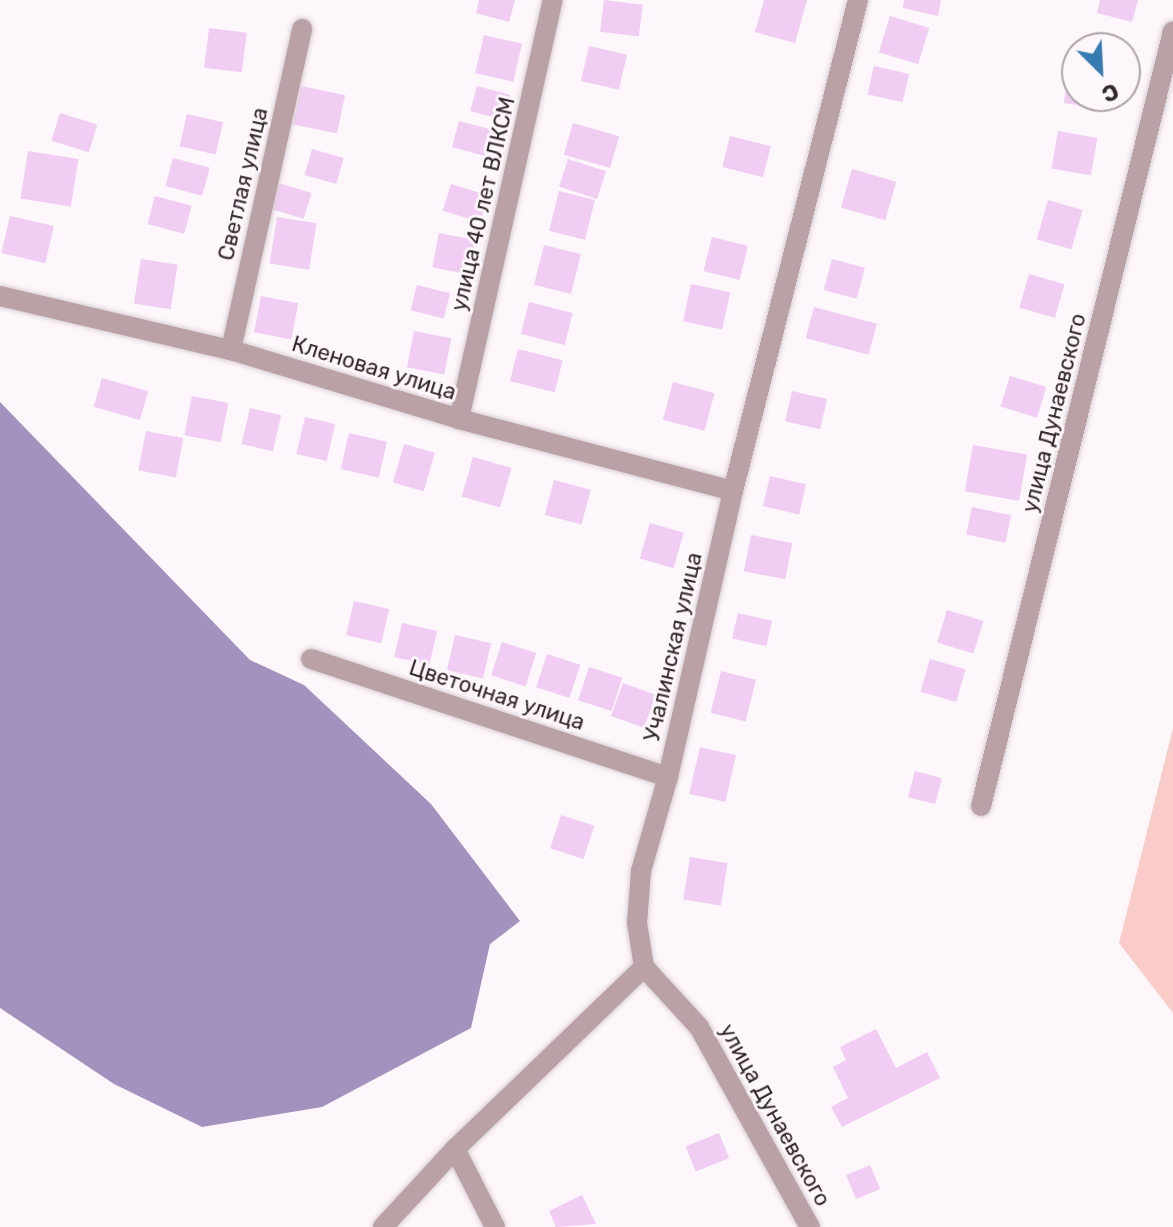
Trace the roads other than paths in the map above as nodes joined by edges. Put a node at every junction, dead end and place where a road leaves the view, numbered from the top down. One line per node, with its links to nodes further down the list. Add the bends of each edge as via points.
1 (553, 0): 7 (street, улица 40 лет ВЛКСМ)
2 (858, 0): 8 (street, Учалинская улица)
3 (302, 29): 6 (street, Светлая улица)
4 (1173, 31): 11 (street, улица Дунаевского)
5 (0, 296): 6 (street, Кленовая улица)
6 (231, 350): 7 (street, Кленовая улица)
7 (459, 419): 8 (street, Кленовая улица)
8 (733, 491): 10 (street, Учалинская улица)
9 (311, 659): 10 (street, Цветочная улица)
10 (668, 777): 12 (street, Учалинская улица, via 641,871 637,923)
11 (981, 806)
12 (644, 967): 13 (street); 16 (street, улица Дунаевского, via 699,1027)
13 (455, 1149): 14 (street); 15 (street)
14 (383, 1227)
15 (495, 1227)
16 (810, 1227)

